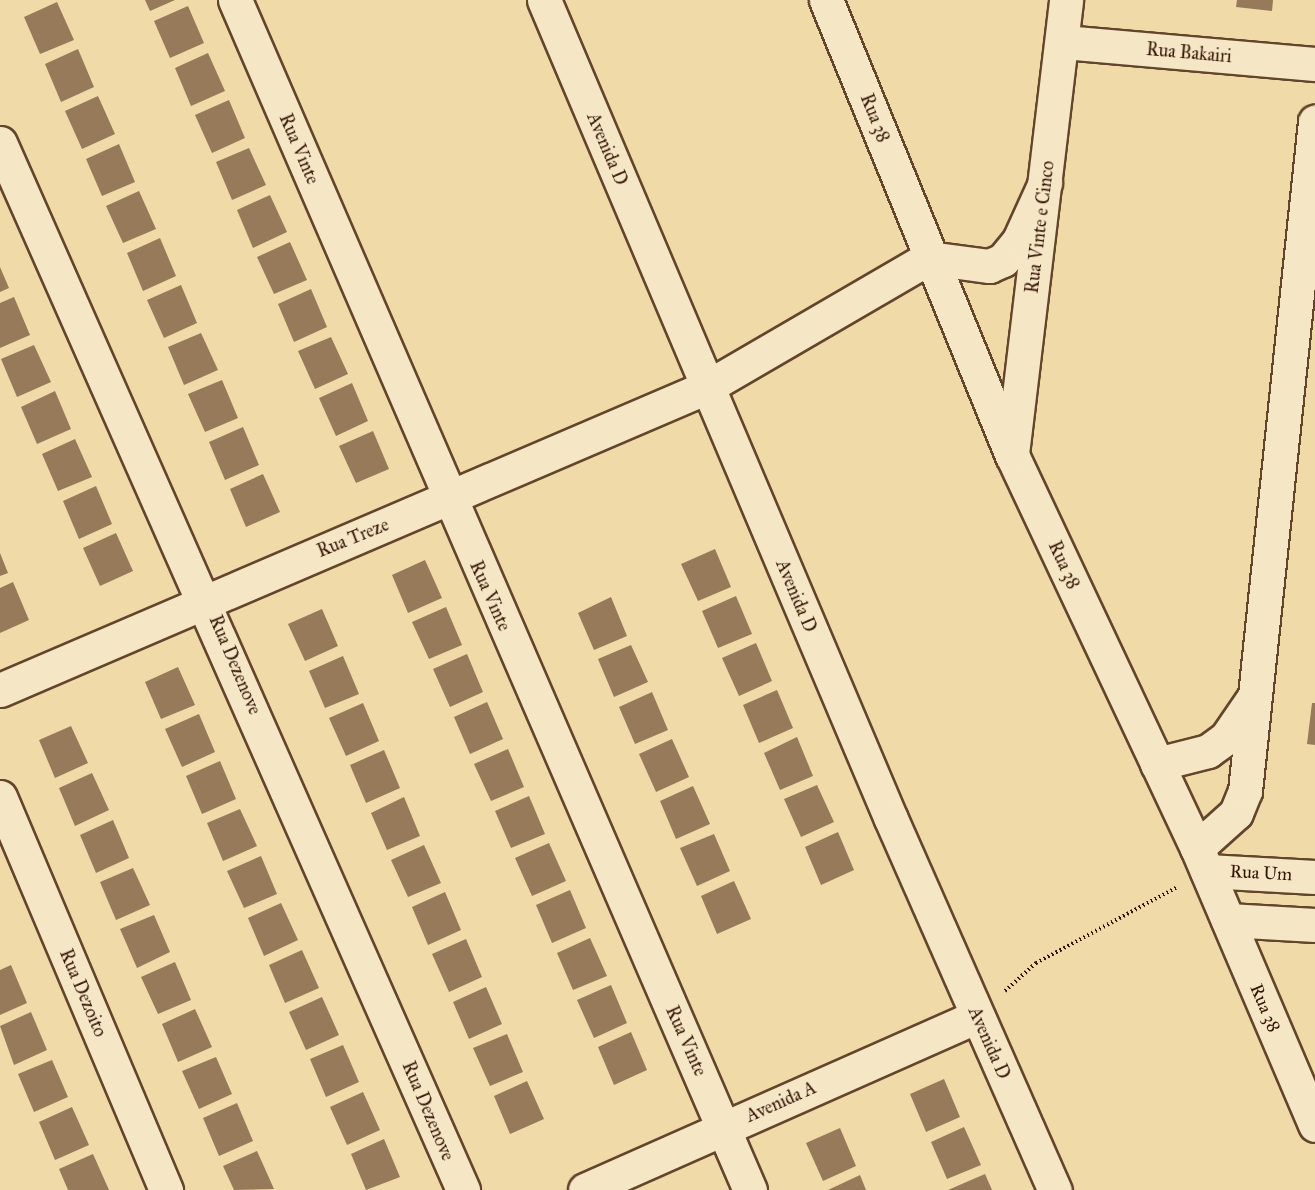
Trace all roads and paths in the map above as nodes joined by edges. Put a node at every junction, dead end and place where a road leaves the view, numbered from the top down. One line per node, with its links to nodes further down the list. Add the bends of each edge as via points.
1 (236, 0): 13 (street, Rua Vinte)
2 (544, 0): 11 (street, Avenida D)
3 (826, 0): 10 (street, Rua 38)
4 (1066, 0): 5 (street, Rua Vinte e Cinco)
5 (1063, 42): 6 (street, Rua Bakairi); 9 (street, Rua Vinte e Cinco)
6 (1315, 64)
7 (1315, 122): 16 (street)
8 (0, 143): 14 (street, Rua Dezenove)
9 (1045, 183): 10 (street, via 1019,240 1003,260 989,266); 12 (street, Rua Vinte e Cinco)
10 (929, 258): 11 (street, Rua Treze); 12 (street, Rua 38)
11 (707, 387): 13 (street, Rua Treze); 23 (street, Avenida D)
12 (1012, 454): 17 (street, Rua 38)
13 (447, 499): 14 (street, Rua Treze); 25 (street, Rua Vinte)
14 (206, 598): 15 (street, Rua Treze); 27 (street, Rua Dezenove)
15 (0, 690)
16 (1254, 696): 17 (street, via 1226,738 1208,751); 19 (street, via 1242,801)
17 (1157, 764): 19 (street, Rua 38)
18 (0, 797): 26 (street, Rua Dezoito)
19 (1202, 860): 20 (street, Rua Um); 21 (street, Rua 38); 23 (path, via 1035,963)
20 (1315, 877)
21 (1228, 920): 22 (street); 24 (street, Rua 38)
22 (1315, 925)
23 (976, 1016): 25 (street, Avenida A); 30 (street, Avenida D)
24 (1315, 1125)
25 (724, 1127): 28 (street, Avenida A); 29 (street, Rua Vinte)
26 (166, 1190)
27 (463, 1190)
28 (585, 1190)
29 (750, 1190)
30 (1055, 1190)

